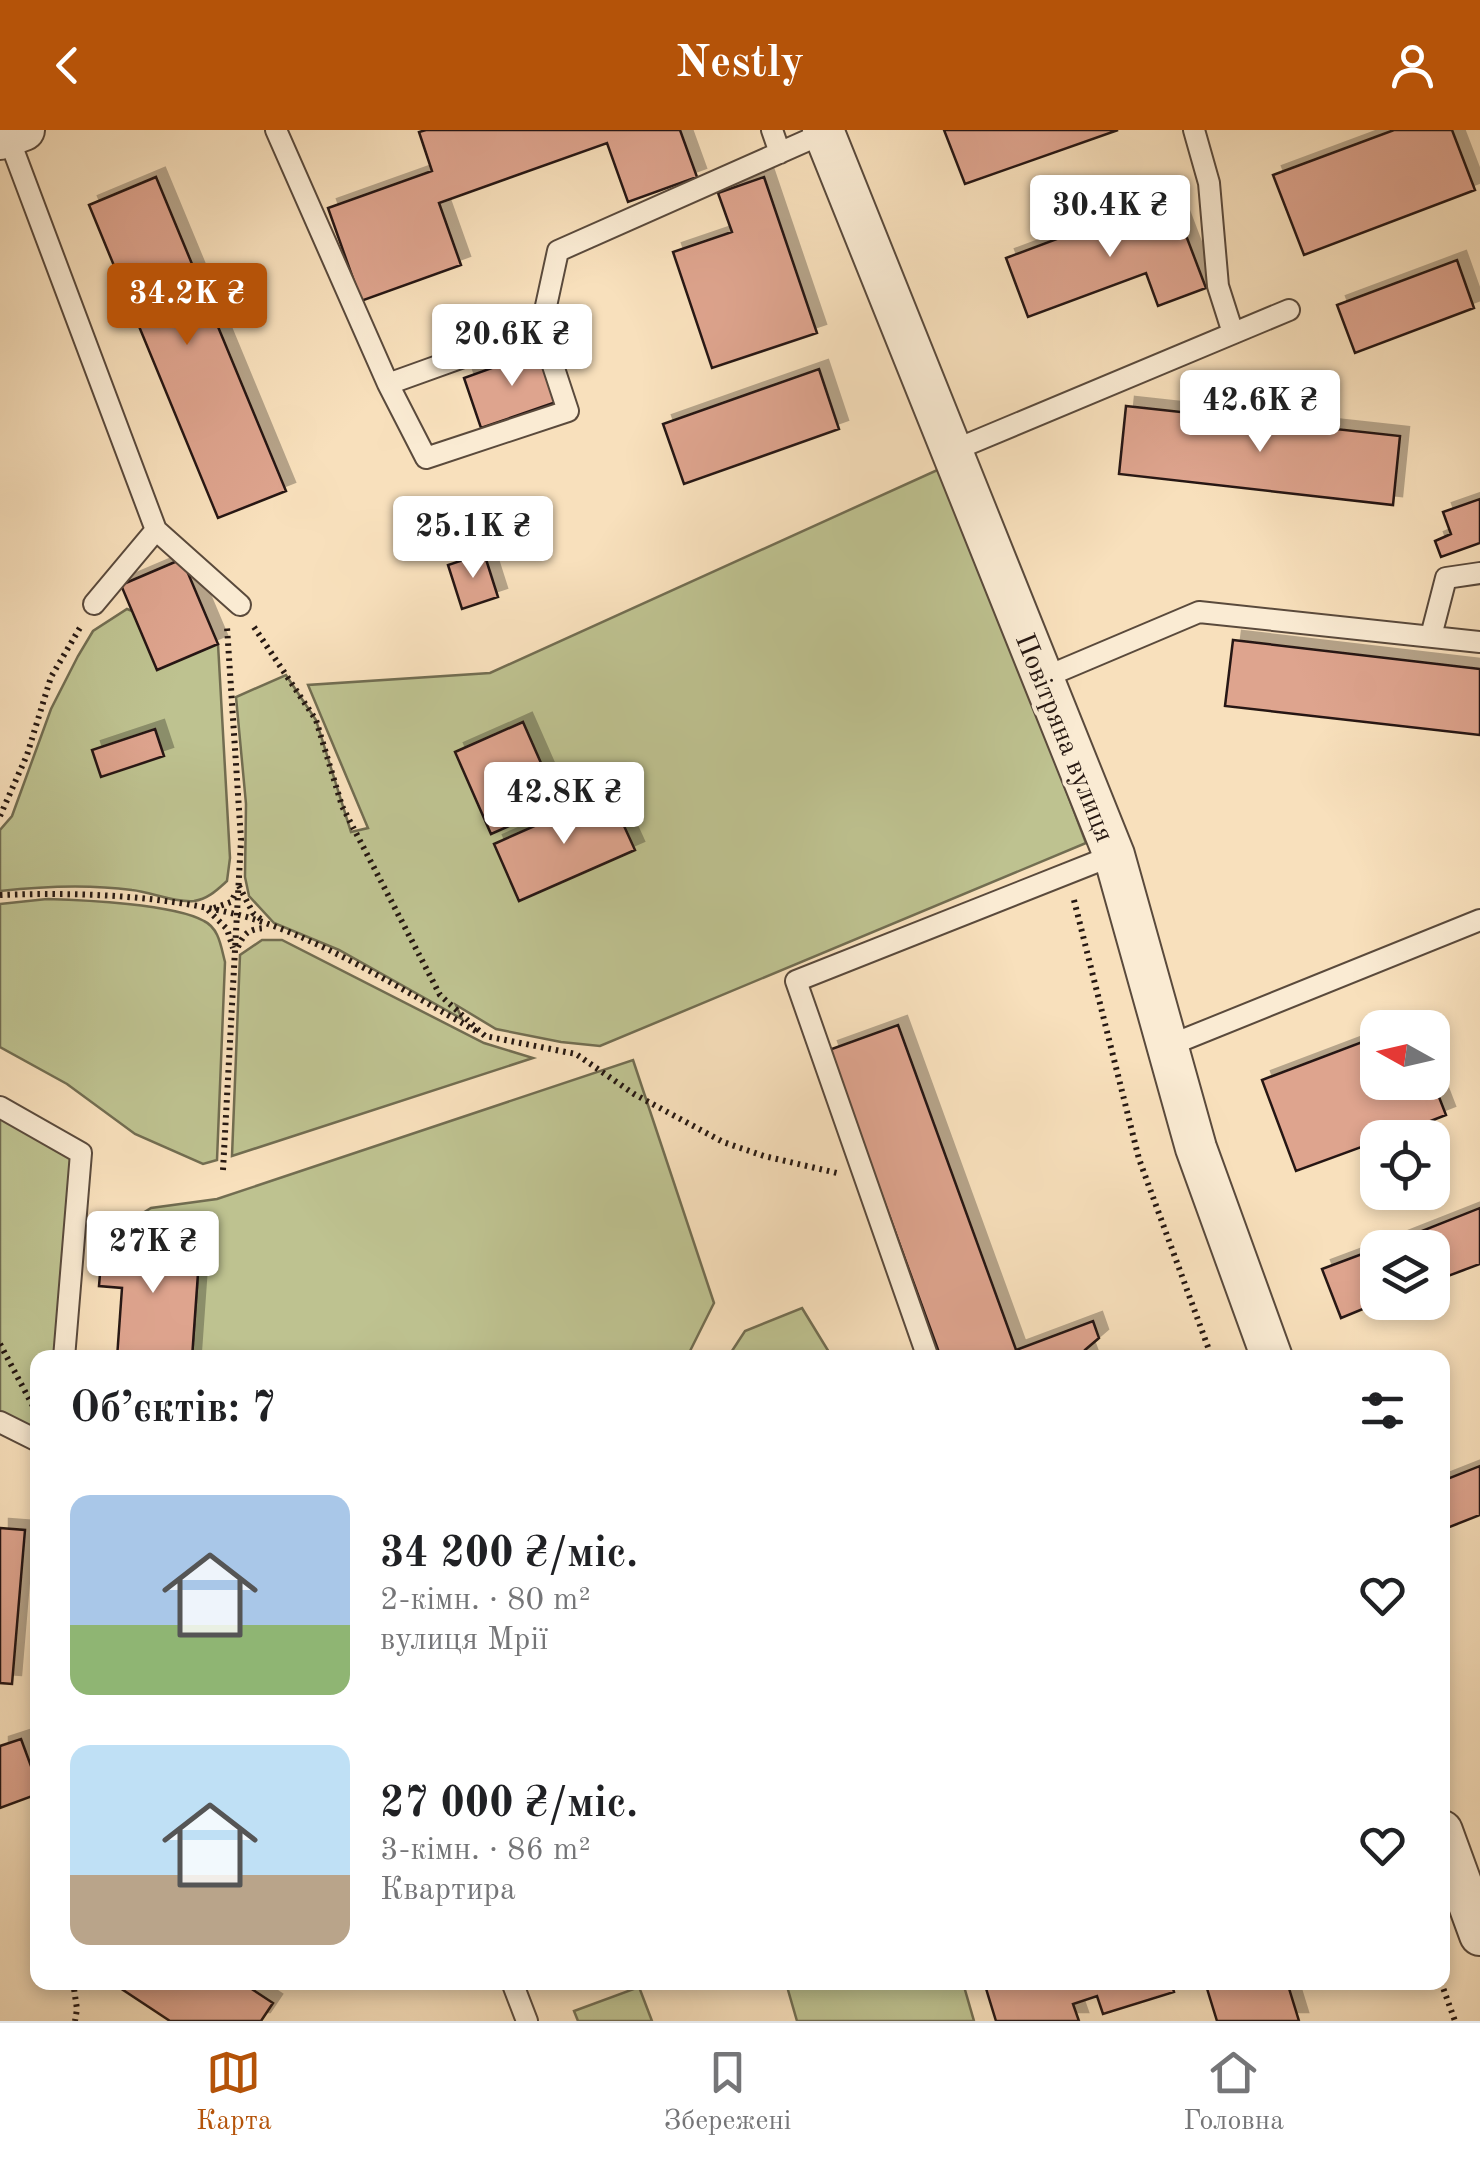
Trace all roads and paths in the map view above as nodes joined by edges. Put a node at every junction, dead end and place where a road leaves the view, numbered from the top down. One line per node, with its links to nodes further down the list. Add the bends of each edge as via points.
1 (772, 130): 6 (lane)
2 (1194, 130): 9 (lane, via 1209,183 1218,286)
3 (281, 131): 10 (lane)
4 (824, 132): 6 (lane); 11 (street, Повітряна вулиця)
5 (10, 135): 12 (lane)
6 (780, 152): 8 (lane, via 558,251)
7 (1289, 310): 9 (lane)
8 (541, 329): 10 (lane); 10 (lane, via 568,411 426,458)
9 (1233, 333): 11 (lane)
10 (388, 384)
11 (952, 451): 19 (street, Повітряна вулиця)
12 (156, 530): 14 (lane); 15 (lane)
13 (1480, 573): 17 (lane, via 1446,578)
14 (221, 588): 16 (lane); 23 (path, via 241,840)
15 (94, 604): 20 (path, via 51,677)
16 (240, 605): 30 (path, via 316,720 342,806 440,995)
17 (1431, 636): 18 (lane); 19 (lane, via 1200,612)
18 (1480, 642)
19 (1043, 678): 21 (street, Повітряна вулиця)
20 (0, 816)
21 (1114, 855): 22 (lane); 31 (street, Повітряна вулиця)
22 (1068, 874): 34 (lane, via 796,982); 38 (path, via 1140,1159)
23 (238, 885): 25 (path, via 232,902); 26 (path); 28 (path, via 253,913)
24 (0, 895): 25 (path, via 66,892)
25 (208, 910): 26 (path); 29 (path, via 226,929)
26 (237, 914): 28 (path); 29 (path)
27 (1480, 920): 31 (lane)
28 (271, 927): 29 (path, via 251,929); 30 (path)
29 (235, 954): 33 (path)
30 (486, 1036): 34 (path, via 576,1054 723,1142)
31 (1168, 1046): 39 (street, Повітряна вулиця, via 1196,1148)
32 (0, 1108): 36 (lane, via 81,1154)
33 (223, 1170)
34 (866, 1180): 37 (lane)
35 (0, 1344): 40 (path)
36 (65, 1350)
37 (925, 1350)
38 (1209, 1350)
39 (1269, 1350)
40 (30, 1401)
41 (0, 1422): 42 (lane)
42 (30, 1437)
43 (1450, 1853): 44 (street)
44 (1480, 1935)
45 (74, 1990): 48 (path)
46 (515, 1990): 49 (lane)
47 (1444, 1990): 50 (path)
48 (75, 2021)
49 (527, 2021)
50 (1456, 2021)

